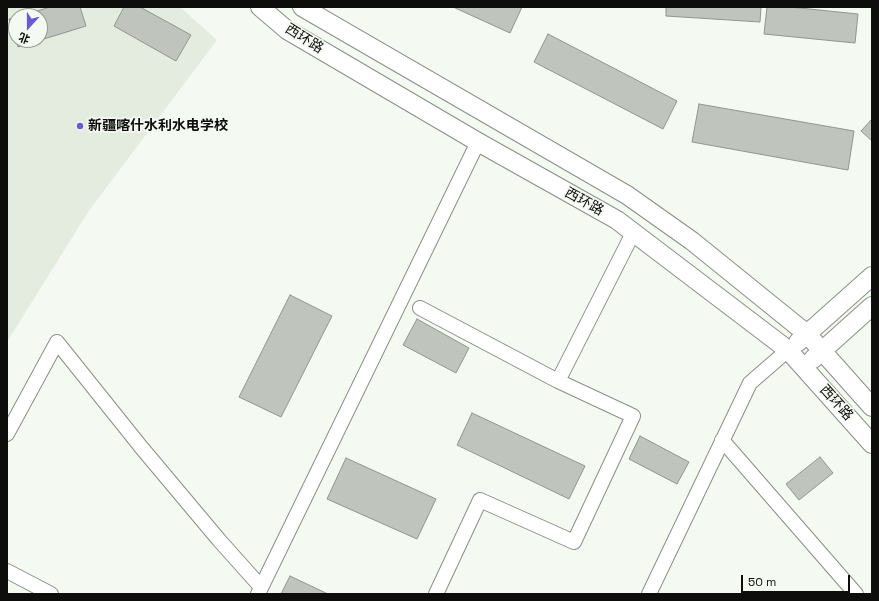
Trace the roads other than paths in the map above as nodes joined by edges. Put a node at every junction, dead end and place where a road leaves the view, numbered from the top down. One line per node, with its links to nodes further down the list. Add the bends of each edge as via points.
1 (260, 7): 3 (main road, 西环路, via 287,30)
2 (302, 7): 8 (main road, 西环路, via 627,195 692,241)
3 (478, 142): 4 (main road, 西环路, via 617,220); 18 (street)
4 (633, 233): 9 (main road, 西环路); 12 (street)
5 (872, 276): 8 (main road)
6 (872, 306): 10 (main road)
7 (420, 308): 12 (street)
8 (807, 334): 9 (main road); 10 (main road, 西环路)
9 (788, 350): 11 (main road, 西环路); 15 (street, via 750,384)
10 (822, 352): 11 (main road); 13 (main road, 西环路)
11 (804, 367): 16 (main road, 西环路)
12 (558, 381): 20 (street, via 633,416 574,542 480,500)
13 (872, 407)
14 (7, 434): 18 (street, via 57,342)
15 (722, 440): 21 (street); 22 (street)
16 (872, 444)
17 (7, 572): 19 (street)
18 (260, 591)
19 (51, 594)
20 (436, 594)
21 (649, 594)
22 (856, 594)

